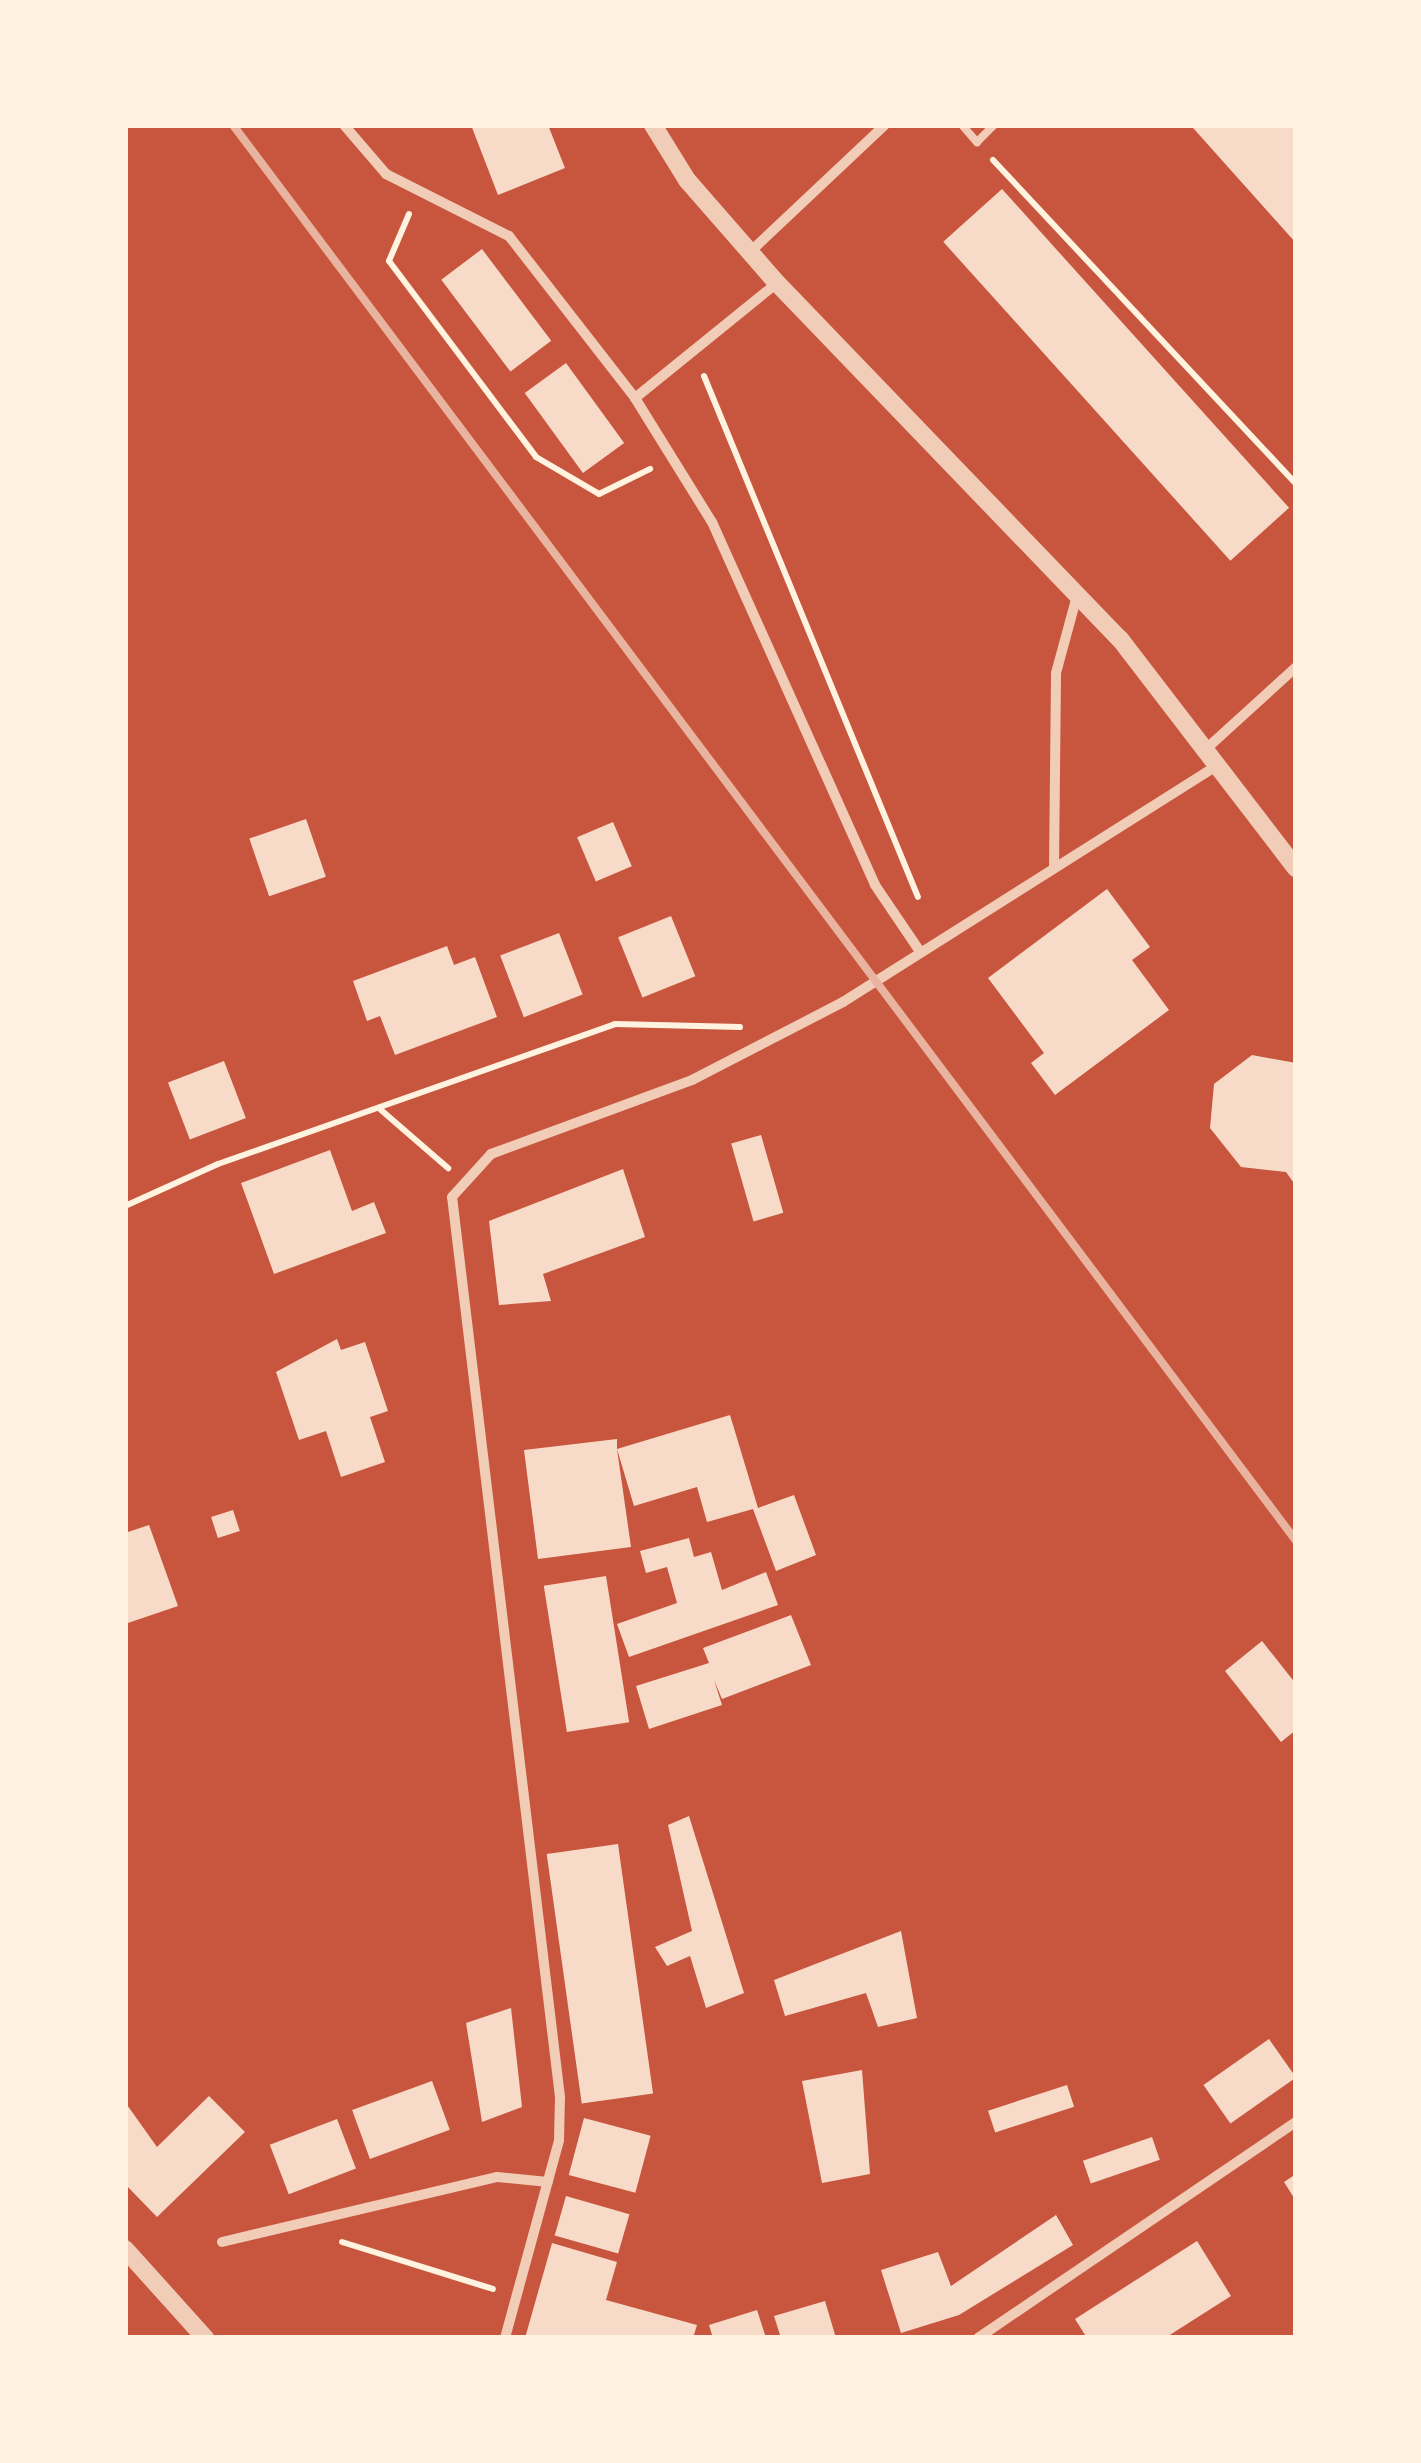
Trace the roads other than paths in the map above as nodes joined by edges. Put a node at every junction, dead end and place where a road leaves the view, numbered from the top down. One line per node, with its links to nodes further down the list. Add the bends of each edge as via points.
1 (344, 125): 8 (street, via 374,162 422,197 508,236)
2 (653, 125): 6 (street)
3 (884, 125): 6 (street)
4 (962, 125): 5 (lane, via 977,142)
5 (994, 125)
6 (750, 252): 7 (street)
7 (777, 283): 8 (street); 9 (street)
8 (635, 398): 15 (street, via 746,591 875,884)
9 (1078, 592): 11 (street); 13 (street, via 1056,673)
10 (1296, 667): 11 (street)
11 (1206, 749): 12 (street)
12 (1218, 765): 13 (street); 14 (street)
13 (1054, 867): 15 (street)
14 (1296, 868)
15 (918, 950): 17 (street, via 777,1038 491,1154 461,1180 451,1218 560,2098)
16 (1296, 2122): 22 (street)
17 (548, 2182): 18 (street, via 498,2177); 21 (street)
18 (222, 2242)
19 (125, 2249): 20 (street)
20 (204, 2338)
21 (506, 2338)
22 (978, 2338)

